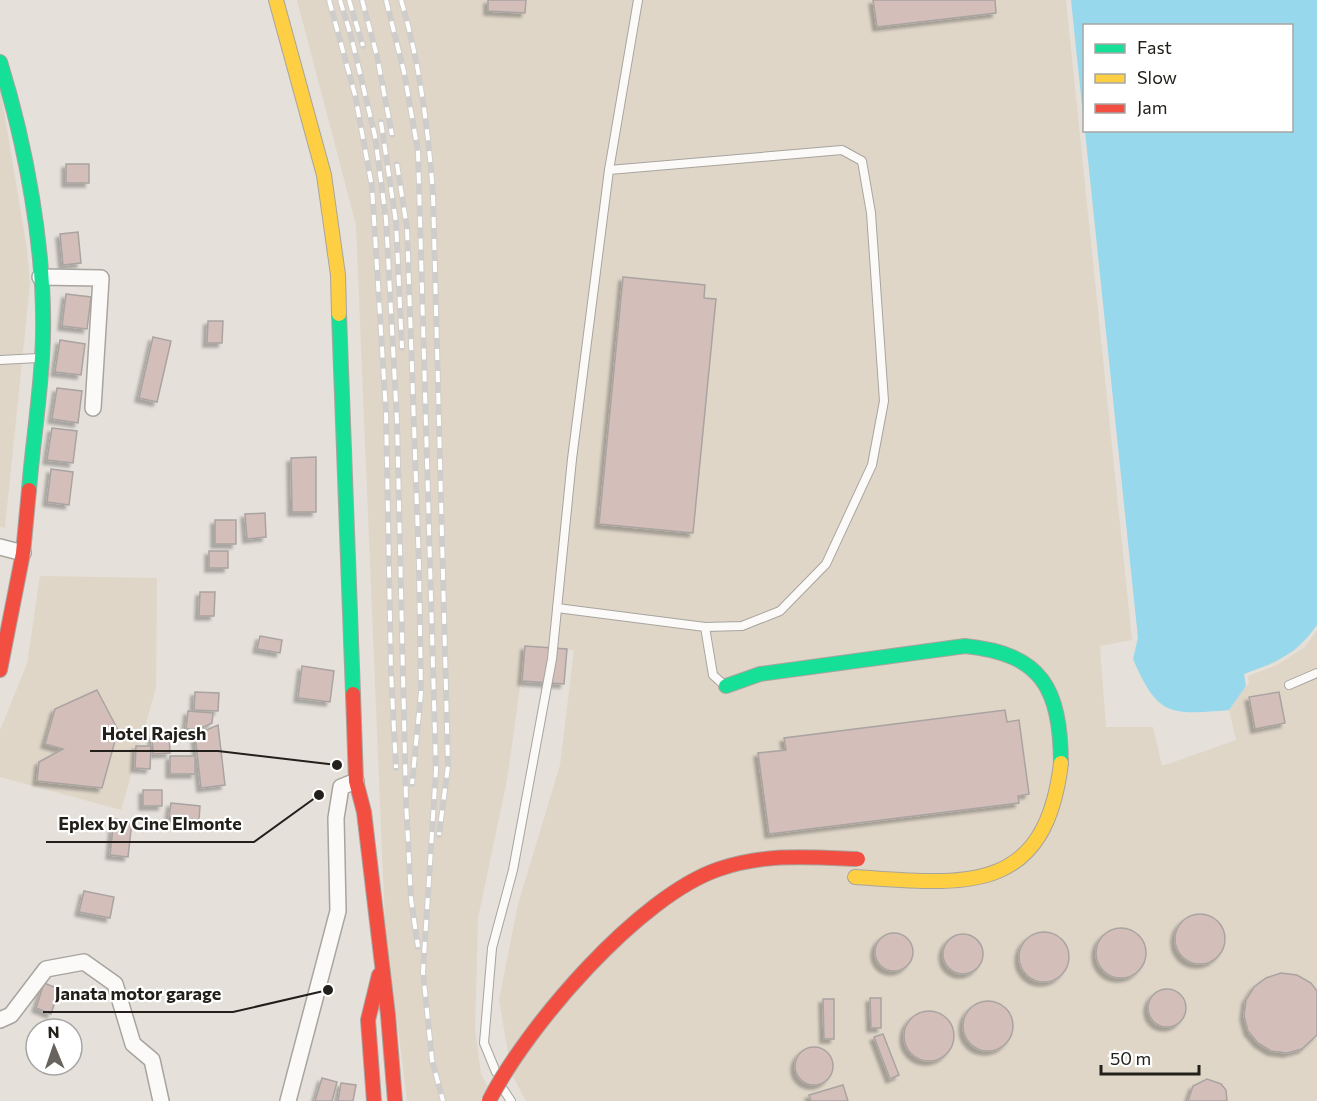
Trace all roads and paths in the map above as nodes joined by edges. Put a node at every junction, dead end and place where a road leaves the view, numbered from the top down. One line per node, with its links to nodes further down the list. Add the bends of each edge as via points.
1 (276, 0): 19 (main road, via 324,175 338,275)
2 (639, 0): 4 (lane)
3 (0, 62): 5 (main road, via 17,116)
4 (609, 170): 11 (lane); 12 (lane, via 842,150 862,161 872,213 884,401 872,465 826,564 780,610 742,626)
5 (40, 277): 6 (main road); 8 (street, via 101,278)
6 (41, 358): 7 (lane); 10 (main road)
7 (0, 360)
8 (93, 408)
9 (0, 547): 10 (street)
10 (23, 553): 13 (main road)
11 (557, 608): 12 (lane); 30 (lane, via 552,659 513,870 492,948 484,1043)
12 (705, 627): 17 (lane, via 713,675)
13 (3, 641): 15 (main road)
14 (997, 667): 17 (main road, via 966,659 763,687)
15 (0, 670)
16 (1317, 673): 18 (lane)
17 (726, 686): 21 (main road, via 760,674 965,646 994,649 1019,658 1040,677 1052,695 1060,727 1061,766 1055,803 1043,831 1025,855 999,872 965,879 924,881)
18 (1289, 686)
19 (356, 781): 22 (main road, via 364,812); 26 (street, via 341,787 339,795 338,911)
20 (863, 860): 29 (main road, bridge, via 760,858 718,869 665,895 634,920 531,1032)
21 (850, 876)
22 (382, 968): 27 (main road, via 368,1020); 28 (main road)
23 (0, 1020): 25 (street, via 11,1015 46,969 84,962 115,984 134,1044 152,1060)
24 (519, 1081): 30 (main road)
25 (161, 1101)
26 (288, 1101)
27 (374, 1101)
28 (394, 1101)
29 (489, 1101)
30 (510, 1101)

